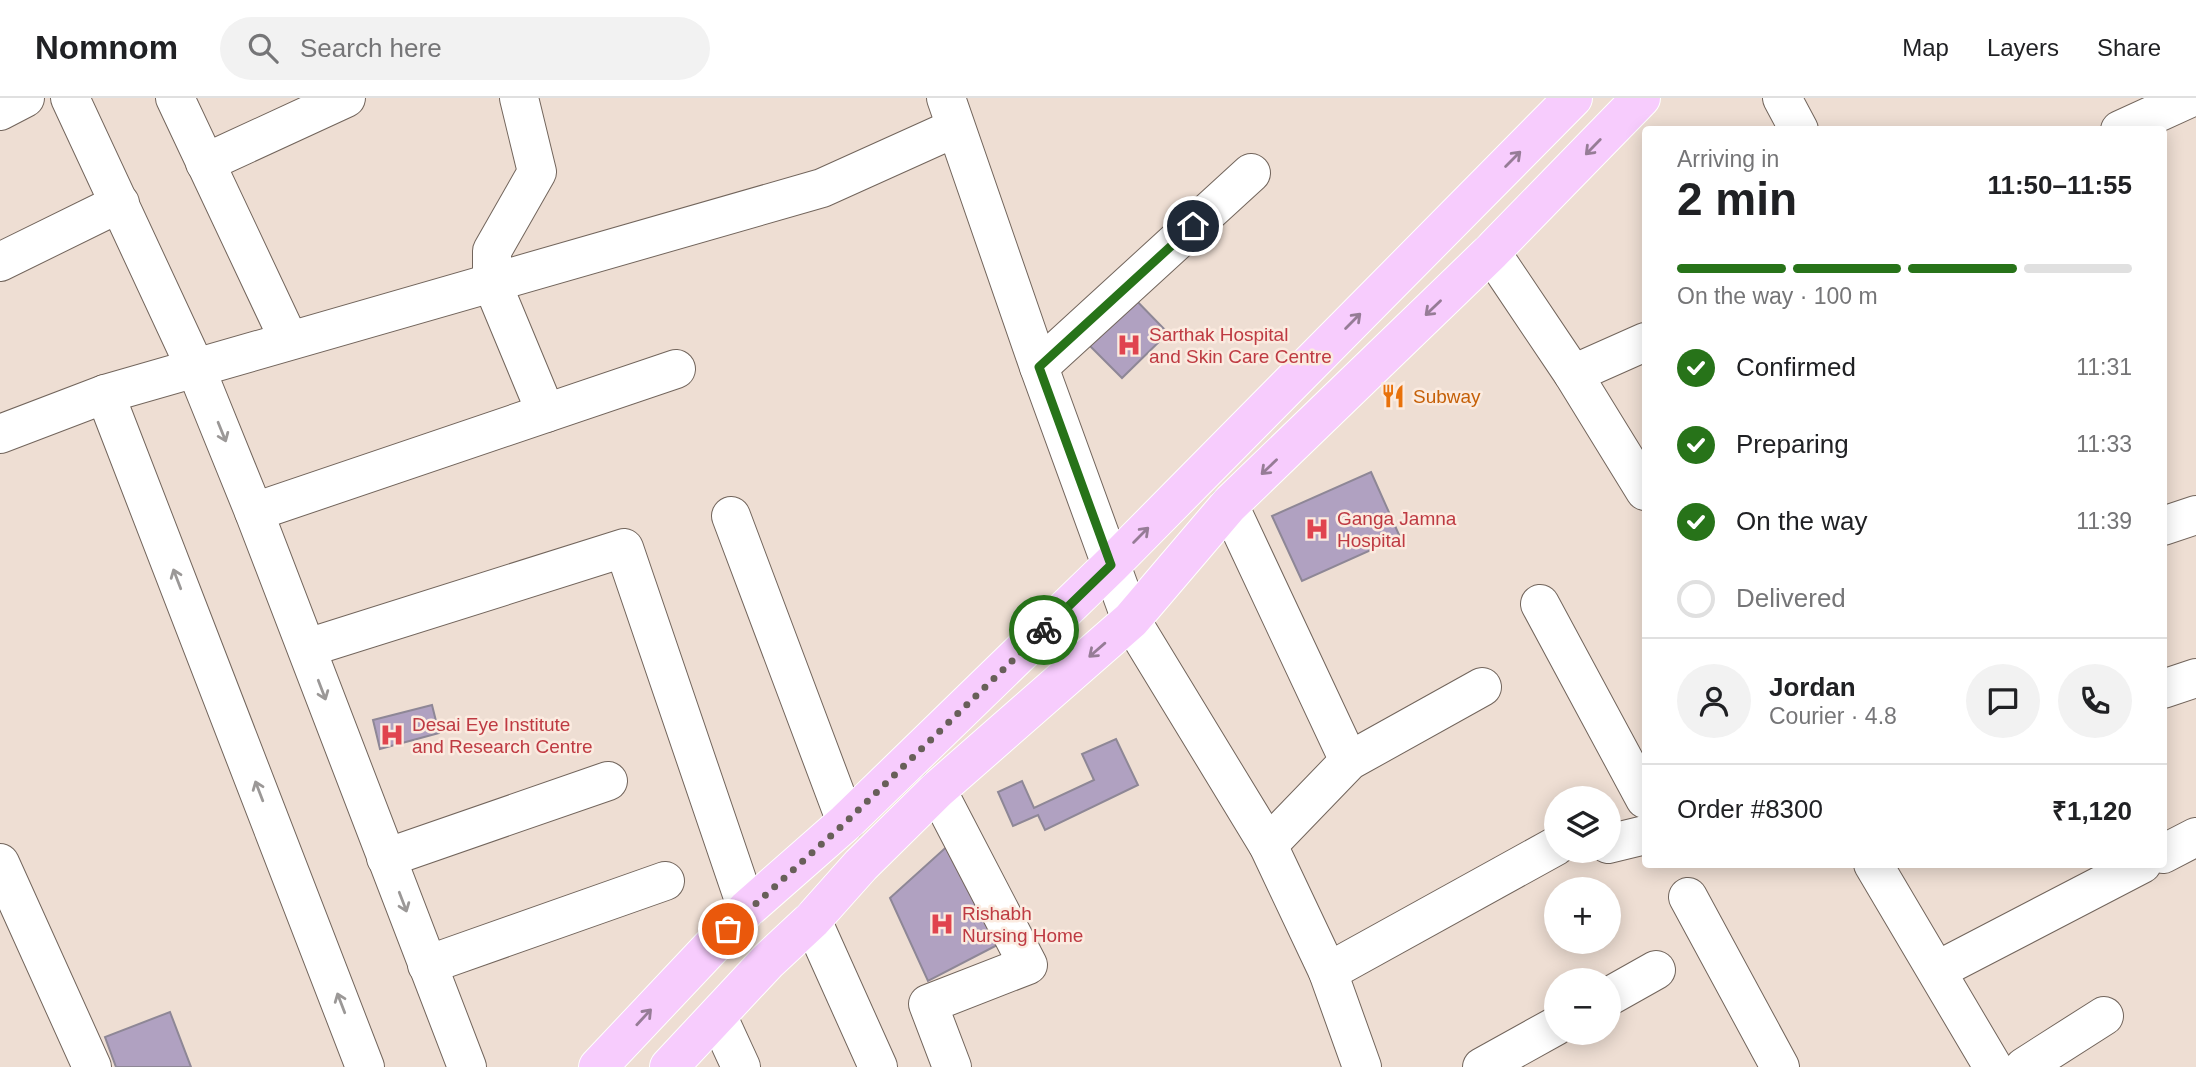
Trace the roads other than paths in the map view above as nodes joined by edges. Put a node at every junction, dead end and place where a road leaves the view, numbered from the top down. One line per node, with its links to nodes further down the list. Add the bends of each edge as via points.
1 (25, 98): 10 (street)
2 (70, 98): 16 (street)
3 (175, 98): 14 (street)
4 (346, 98): 14 (street)
5 (519, 98): 19 (street, via 537,172 492,251)
6 (1573, 98): 35 (main road, one-way to 6)
7 (1641, 98): 17 (main road, one-way to 17)
8 (1782, 98): 12 (street)
9 (2190, 98): 13 (street)
10 (0, 111)
11 (951, 113): 19 (street, via 822,188); 22 (street)
12 (1797, 126)
13 (2128, 126)
14 (205, 163): 20 (street)
15 (1251, 173): 22 (street)
16 (120, 203): 18 (street); 23 (street)
17 (1491, 252): 25 (street); 30 (main road, one-way to 30)
18 (0, 262)
19 (492, 283): 20 (street); 27 (street)
20 (289, 340): 23 (street)
21 (1642, 343): 25 (street)
22 (1039, 367): 35 (street)
23 (197, 369): 26 (street); 31 (street, one-way to 31)
24 (676, 369): 27 (street)
25 (1573, 374): 29 (street)
26 (105, 394): 28 (street); 71 (street, one-way to 26)
27 (546, 413): 31 (street)
28 (0, 434)
29 (1642, 486)
30 (1229, 505): 37 (main road); 42 (street)
31 (254, 512): 38 (street)
32 (2196, 515): 34 (street)
33 (731, 516): 46 (street)
34 (2167, 525)
35 (1111, 565): 37 (street); 46 (main road)
36 (1540, 604): 45 (street)
37 (1131, 620): 44 (main road, one-way to 44); 50 (street)
38 (307, 649): 53 (street, one-way to 53); 59 (street, via 624,548)
39 (2196, 678): 41 (street)
40 (1482, 687): 42 (street)
41 (2167, 688)
42 (1349, 761): 50 (street)
43 (608, 781): 53 (street)
44 (937, 790): 60 (main road); 77 (street, via 1028,965 928,1004)
45 (1642, 793)
46 (846, 822): 59 (main road)
47 (1642, 836): 49 (street)
48 (2196, 836): 51 (street)
49 (1621, 841)
50 (1268, 845): 64 (street)
51 (2167, 851)
52 (1544, 853): 64 (street)
53 (386, 858): 61 (street, one-way to 61)
54 (0, 863): 70 (street)
55 (1875, 868): 63 (street)
56 (2134, 868): 63 (street)
57 (665, 881): 61 (street)
58 (1688, 897): 79 (street)
59 (747, 909): 73 (main road, one-way to 59)
60 (812, 920): 67 (main road); 76 (street)
61 (427, 965): 72 (street)
62 (1656, 970): 65 (street)
63 (1938, 970): 80 (street)
64 (1328, 972): 69 (street)
65 (1621, 990)
66 (2104, 1016): 81 (street)
67 (718, 1017): 74 (main road); 75 (street)
68 (1544, 1033): 78 (street)
69 (1354, 1065)
70 (92, 1067)
71 (365, 1067)
72 (467, 1067)
73 (597, 1067)
74 (669, 1067)
75 (741, 1067)
76 (878, 1067)
77 (951, 1067)
78 (1482, 1067)
79 (1780, 1067)
80 (1993, 1067)
81 (2024, 1067)

